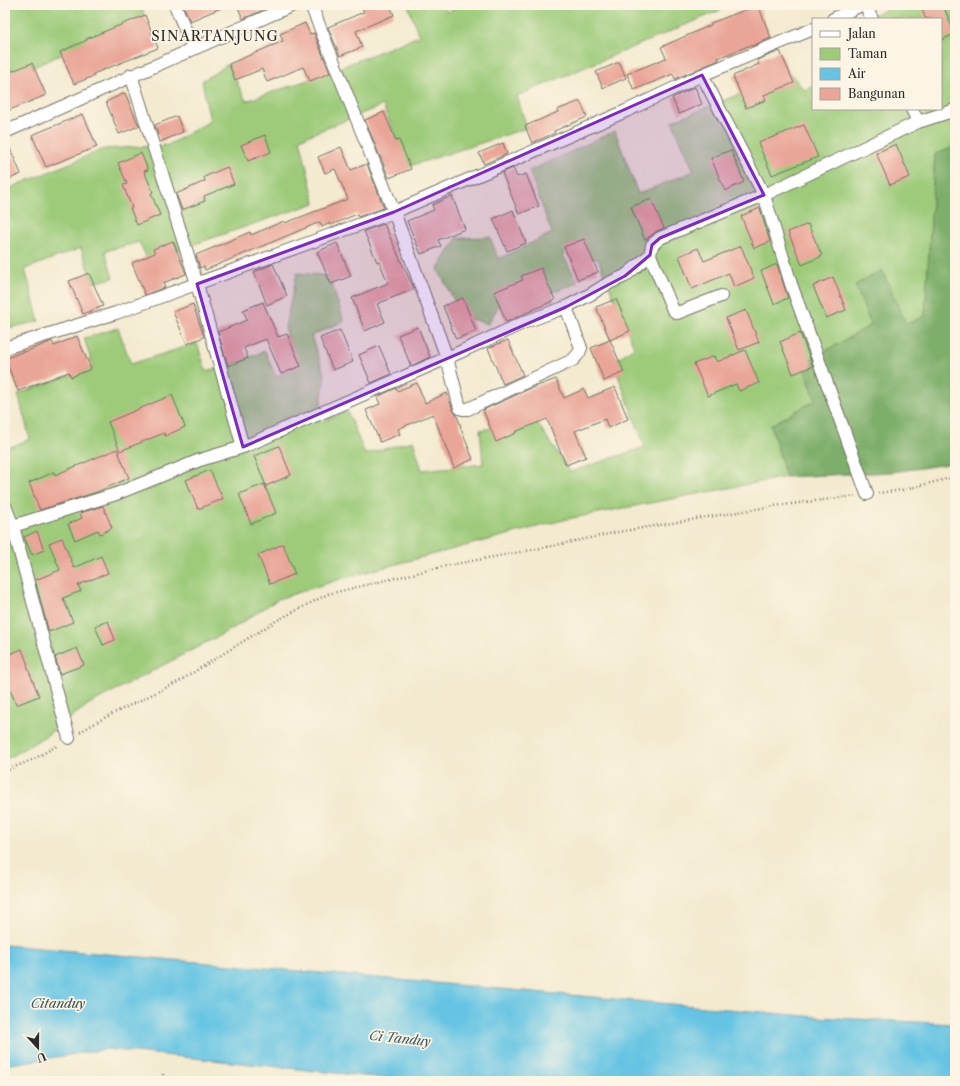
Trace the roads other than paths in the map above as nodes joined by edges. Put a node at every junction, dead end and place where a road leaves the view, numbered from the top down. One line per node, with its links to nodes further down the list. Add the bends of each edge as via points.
1 (175, 5): 9 (street)
2 (293, 5): 9 (street)
3 (311, 5): 17 (street)
4 (861, 5): 6 (street)
5 (865, 5): 7 (street)
6 (834, 18)
7 (872, 18)
8 (812, 29): 10 (street)
9 (193, 48): 11 (street)
10 (702, 75): 16 (street); 17 (street, via 626,111)
11 (131, 76): 15 (street); 19 (street)
12 (912, 110): 14 (street)
13 (955, 110): 14 (street)
14 (918, 122): 16 (street)
15 (5, 132)
16 (764, 195): 18 (street, via 660,238 652,245); 25 (street, via 792,284)
17 (394, 212): 19 (street); 23 (street)
18 (650, 255): 20 (street, via 675,312); 21 (street, via 625,276)
19 (197, 284): 22 (street); 24 (street)
20 (721, 296)
21 (566, 307): 23 (street, via 525,322); 23 (street, via 581,348 573,360 468,409 460,408)
22 (5, 348)
23 (447, 358): 24 (street)
24 (243, 447): 27 (street, via 200,460 116,494)
25 (867, 494)
26 (5, 506): 27 (street)
27 (13, 526): 28 (street)
28 (69, 738)

